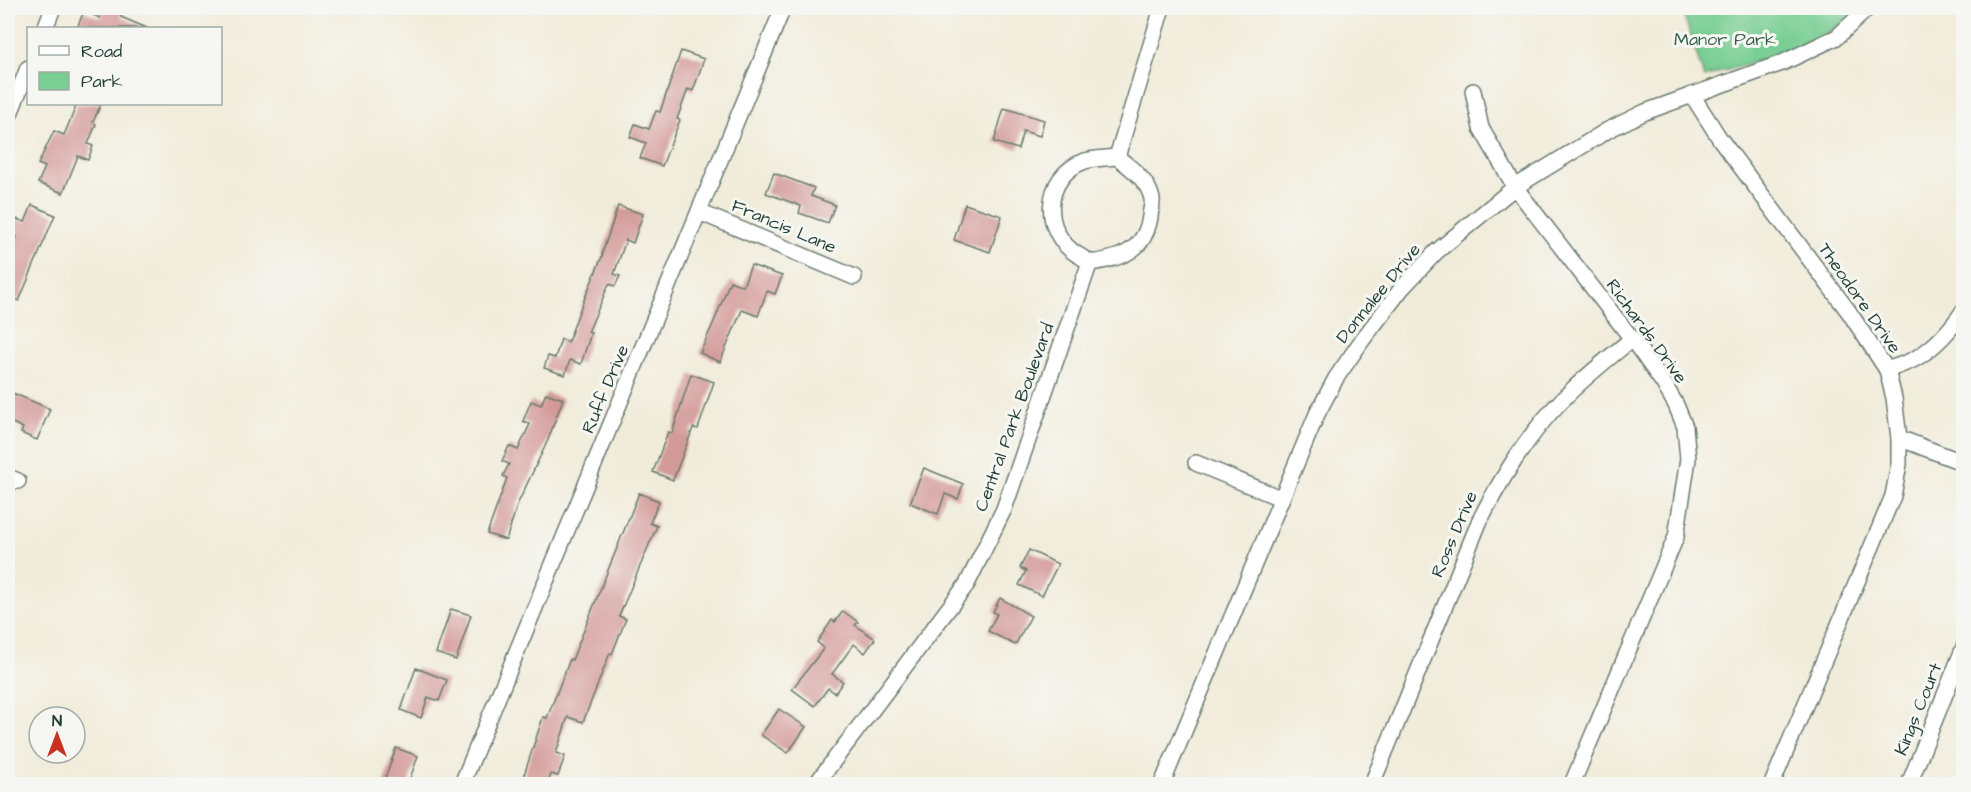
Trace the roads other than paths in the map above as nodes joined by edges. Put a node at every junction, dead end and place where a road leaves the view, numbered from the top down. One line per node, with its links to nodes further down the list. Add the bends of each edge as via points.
1 (53, 8): 5 (street)
2 (783, 8): 12 (street, Ruff Drive)
3 (1162, 8): 10 (street)
4 (1868, 8): 8 (street, Donnalee Drive, via 1837,37 1782,63)
5 (45, 27)
6 (27, 71): 9 (street)
7 (1473, 90): 11 (street, Richards Drive, via 1481,128)
8 (1692, 95): 11 (street, Donnalee Drive, via 1608,130); 17 (street, Theodore Drive)
9 (8, 119)
10 (1117, 157): 13 (street, via 1140,176 1152,199 1148,229 1138,246 1125,255); 13 (street, via 1087,160 1073,167 1056,186 1050,204 1056,232 1070,250)
11 (1515, 187): 16 (street, Richards Drive); 21 (street, Donnalee Drive, via 1436,252 1363,339 1317,414)
12 (699, 212): 14 (street, Francis Lane); 23 (street, Ruff Drive)
13 (1090, 262): 24 (street, Central Park Boulevard, via 1004,509 967,584)
14 (854, 277)
15 (1964, 310): 17 (street, via 1917,357)
16 (1632, 339): 26 (street, Ross Drive, via 1566,396 1537,428 1497,486); 27 (street, Richards Drive, via 1664,384 1684,427 1688,459 1684,492 1676,537)
17 (1887, 370): 18 (street, Theodore Drive)
18 (1899, 438): 19 (street); 28 (street, Theodore Drive, via 1893,496)
19 (1964, 463)
20 (1196, 464): 21 (street)
21 (1280, 498): 25 (street, Donnalee Drive)
22 (1964, 647): 29 (street, Kings Court)
23 (462, 784)
24 (816, 784)
25 (1162, 784)
26 (1372, 784)
27 (1572, 784)
28 (1772, 784)
29 (1909, 784)

